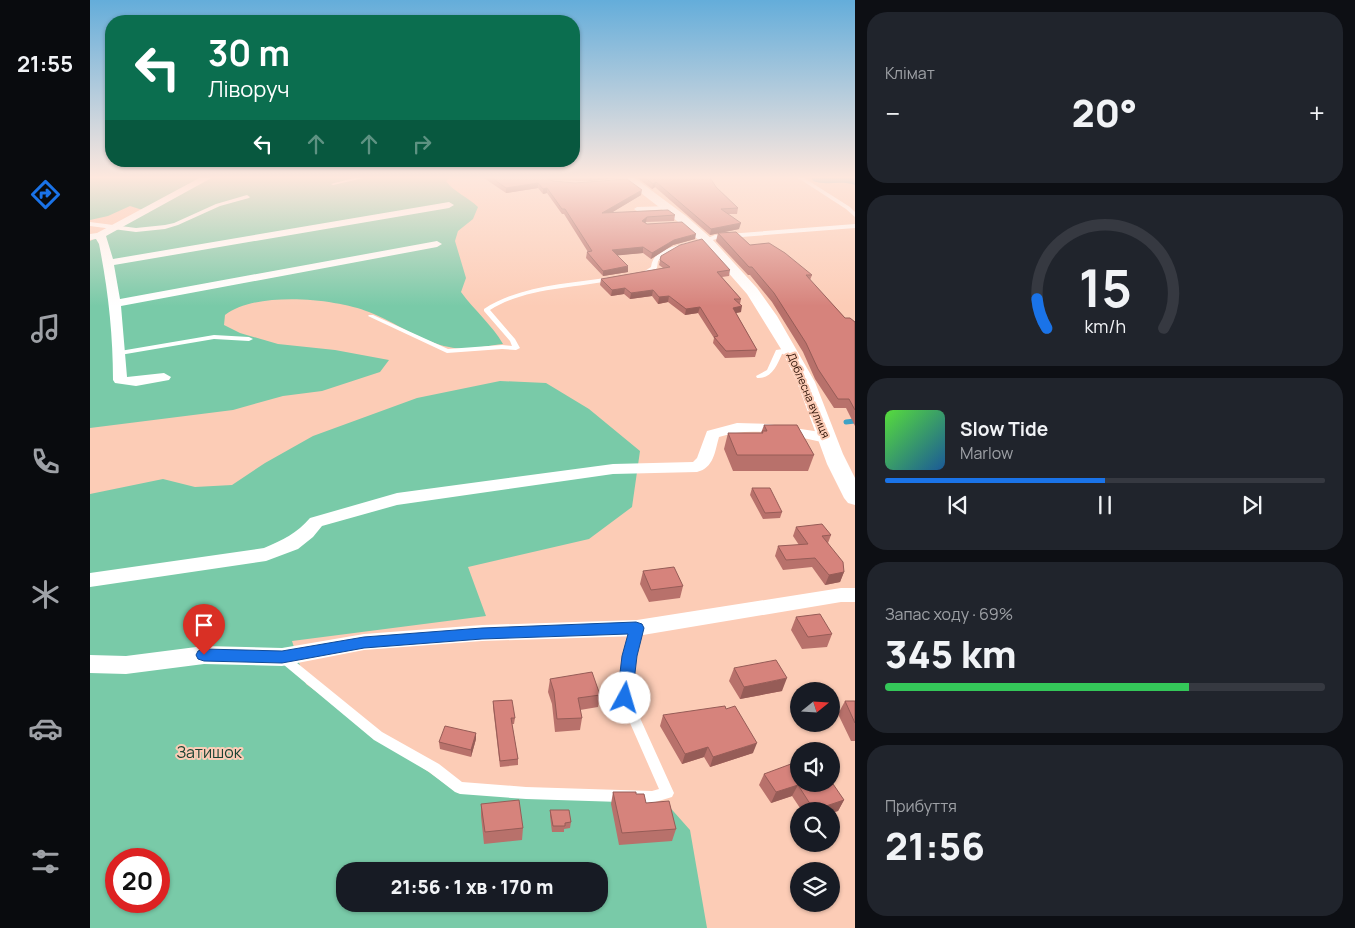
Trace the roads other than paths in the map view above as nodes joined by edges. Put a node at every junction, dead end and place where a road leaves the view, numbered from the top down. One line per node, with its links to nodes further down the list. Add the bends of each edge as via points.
1 (127, 219): 6 (street)
2 (187, 219): 6 (lane, via 165,227 136,230)
3 (366, 219): 11 (street)
4 (679, 219): 9 (street, Доблесна вулиця)
5 (90, 224): 6 (lane)
6 (114, 226): 8 (street)
7 (855, 226): 9 (lane, via 716,237)
8 (95, 236): 11 (street)
9 (706, 241): 12 (lane, via 664,252 648,273); 17 (street, Доблесна вулиця, via 753,293)
10 (437, 244): 14 (street)
11 (108, 263): 14 (street)
12 (632, 275)
13 (623, 277): 15 (lane, via 523,294 497,302 486,310 513,340 516,348 447,351)
14 (115, 304): 18 (street)
15 (371, 316)
16 (249, 339): 18 (lane, via 214,337)
17 (790, 350): 19 (lane, via 779,352 770,370); 21 (street, Доблесна вулиця)
18 (120, 353): 20 (street, via 120,380 139,382)
19 (760, 376)
20 (164, 377)
21 (827, 438): 22 (street, Доблесна вулиця); 23 (street, via 786,431 722,429 712,434 705,460 697,467 613,469 397,499 316,522 292,544 266,554)
22 (855, 498)
23 (90, 580)
24 (855, 595): 25 (street)
25 (636, 628): 26 (street, via 364,642); 26 (lane, via 629,656 625,698 667,793 652,797 460,788 434,768 378,736)
26 (282, 657): 27 (street, via 204,655 126,665)
27 (90, 664)

